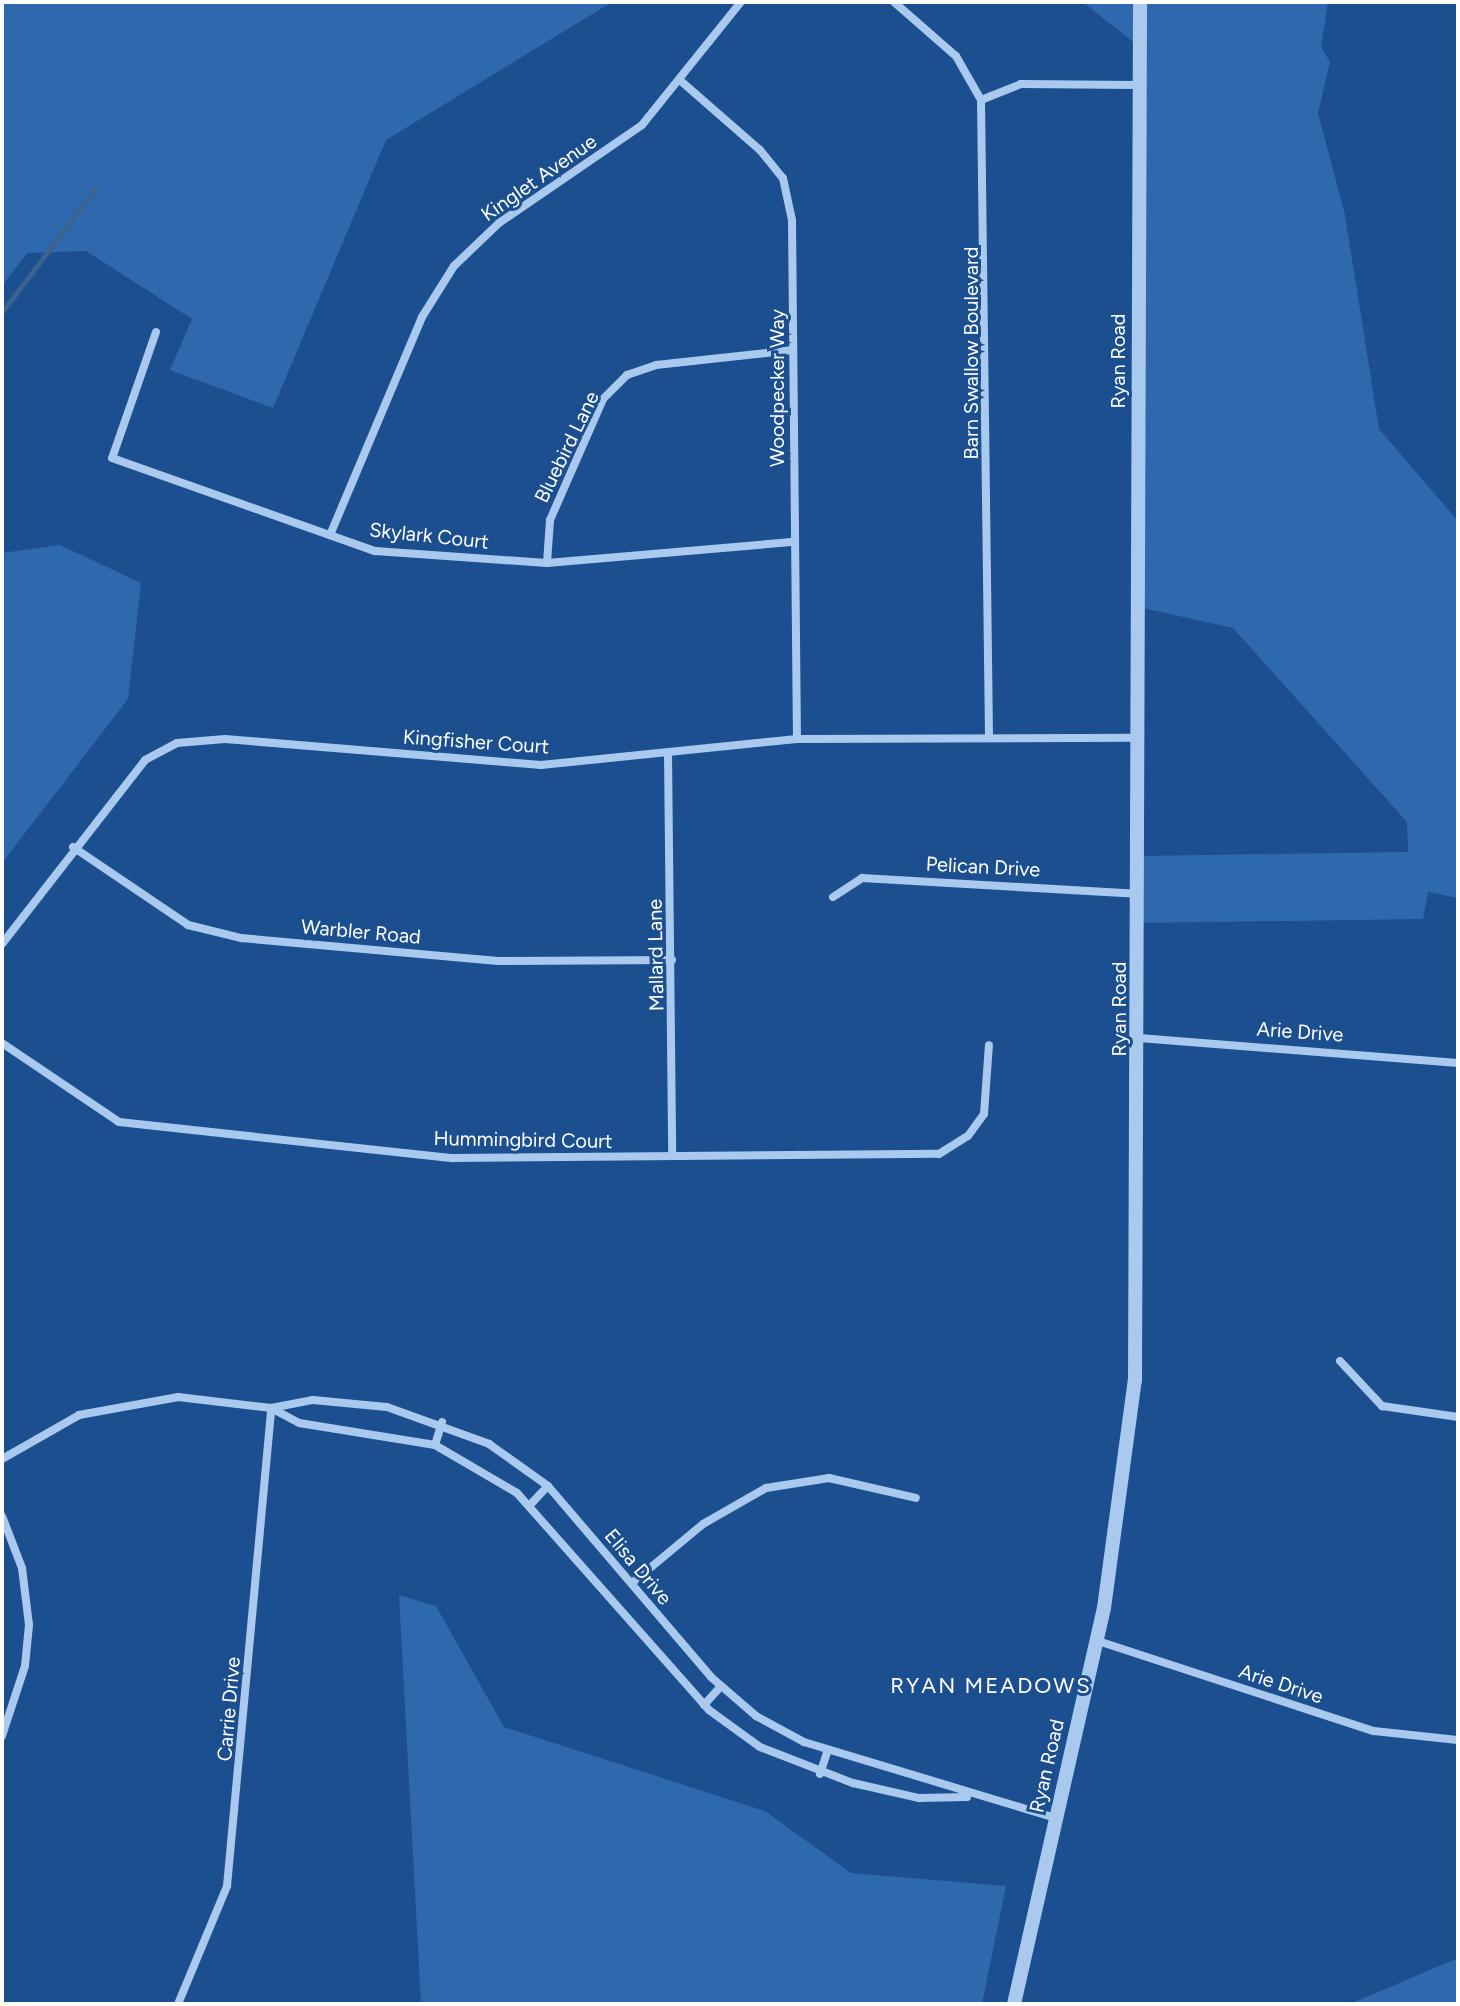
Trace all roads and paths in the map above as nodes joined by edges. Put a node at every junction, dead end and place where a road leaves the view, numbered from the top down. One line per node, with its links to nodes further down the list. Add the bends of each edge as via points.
1 (741, 2): 4 (street, Kinglet Avenue)
2 (894, 2): 6 (street, Barn Swallow Boulevard, via 956,56)
3 (1140, 2): 5 (street, Ryan Road)
4 (682, 82): 8 (street, Woodpecker Way, via 783,178 792,220); 9 (street, Kinglet Avenue, via 642,125 499,223 454,266 422,317)
5 (1137, 85): 6 (street, via 1021,84); 13 (street, Ryan Road)
6 (981, 100): 12 (street, Barn Swallow Boulevard)
7 (156, 332): 9 (street, Skylark Court, via 112,458)
8 (793, 350): 10 (street, Woodpecker Way); 11 (street, Bluebird Lane, via 656,365 627,375 603,399 550,520)
9 (330, 535): 11 (street, Skylark Court, via 375,551)
10 (794, 542): 11 (street, Skylark Court); 14 (street, Woodpecker Way)
11 (547, 563)
12 (989, 738): 13 (street, Kingfisher Court); 14 (street, Kingfisher Court)
13 (1138, 738): 17 (street, Ryan Road)
14 (797, 739): 15 (street, Kingfisher Court)
15 (668, 753): 16 (street, Kingfisher Court, via 541,765 225,739 177,743 145,760); 20 (street, Mallard Lane)
16 (73, 847): 19 (street, Kingfisher Court); 20 (street, Warbler Road, via 188,925 241,938 498,961)
17 (1138, 894): 18 (street, Pelican Drive, via 862,878); 21 (street, Ryan Road)
18 (833, 897)
19 (2, 944)
20 (672, 960): 25 (street, Mallard Lane)
21 (1139, 1038): 24 (street, Arie Drive); 37 (street, Ryan Road, via 1135,1380)
22 (2, 1043): 25 (street, Hummingbird Court, via 119,1122 165,1132 453,1158)
23 (989, 1045): 25 (street, Hummingbird Court, via 984,1114 968,1136 939,1154)
24 (1458, 1063)
25 (672, 1155)
26 (1340, 1361): 28 (street, via 1382,1406)
27 (271, 1408): 29 (street, Elisa Drive, via 329,1401); 30 (street, Elisa Drive, via 299,1423); 31 (street, Elisa Drive, via 178,1397 113,1404 50,1428); 46 (street, Carrie Drive, via 227,1886)
28 (1458, 1417)
29 (442, 1422): 30 (street); 32 (street, Elisa Drive, via 489,1444)
30 (435, 1445): 34 (street, Elisa Drive, via 488,1472)
31 (2, 1459)
32 (548, 1486): 34 (street); 36 (street, Elisa Drive)
33 (916, 1498): 36 (street, via 829,1478 766,1488 728,1506)
34 (530, 1505): 39 (street, Elisa Drive)
35 (2, 1516): 40 (street, via 22,1568 29,1625 25,1666)
36 (632, 1583): 38 (street, Elisa Drive)
37 (1098, 1641): 41 (street, Arie Drive, via 1374,1731); 45 (street, Ryan Road)
38 (720, 1687): 39 (street); 42 (street, Elisa Drive, via 776,1728)
39 (704, 1705): 43 (street, Elisa Drive, via 760,1747)
40 (2, 1736)
41 (1458, 1740)
42 (828, 1750): 43 (street); 44 (street, Elisa Drive, via 920,1773)
43 (820, 1774): 44 (street, Elisa Drive, via 919,1798)
44 (967, 1797): 45 (street, Elisa Drive)
45 (1055, 1818): 47 (street, Ryan Road)
46 (178, 2004)
47 (1014, 2004)

